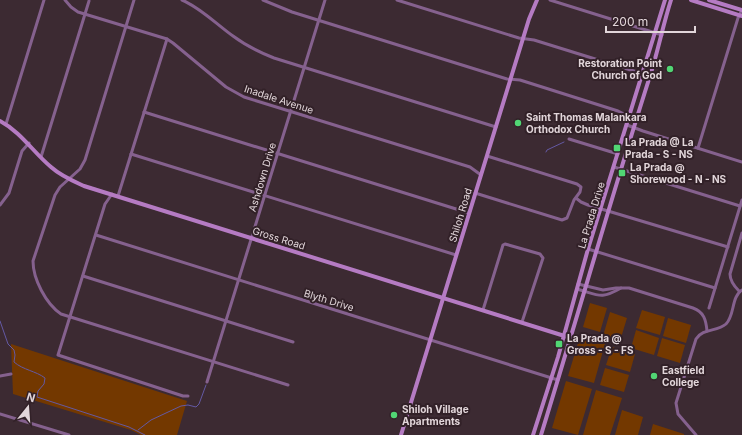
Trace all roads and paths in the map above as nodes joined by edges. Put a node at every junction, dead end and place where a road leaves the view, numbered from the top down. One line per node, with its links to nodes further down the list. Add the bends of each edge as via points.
1 (44, 0): 33 (street)
2 (65, 0): 16 (street, Inadale Avenue, via 71,7)
3 (89, 0): 16 (street)
4 (134, 0): 19 (street)
5 (182, 0): 24 (street, via 198,8 248,46 274,58)
6 (263, 0): 18 (street)
7 (325, 0): 18 (street, Ashdown Drive)
8 (397, 0): 22 (street)
9 (537, 0): 22 (street, Shiloh Road)
10 (550, 0): 20 (street)
11 (665, 0): 20 (street, La Prada Drive)
12 (671, 0): 21 (street, La Prada Drive)
13 (691, 0): 17 (street)
14 (709, 0): 15 (street)
15 (742, 10): 17 (street)
16 (85, 14): 19 (street, Inadale Avenue); 44 (street)
17 (741, 16): 39 (street)
18 (319, 20): 24 (street, Ashdown Drive); 27 (street)
19 (126, 27): 23 (street, Inadale Avenue); 49 (street, via 85,160)
20 (655, 33): 21 (street); 25 (street, La Prada Drive)
21 (662, 35): 26 (street, La Prada Drive)
22 (523, 38): 25 (street); 27 (street, Shiloh Road)
23 (167, 40): 28 (street); 29 (street, Inadale Avenue, via 234,92)
24 (304, 67): 29 (street, Ashdown Drive); 35 (street)
25 (643, 74): 26 (street); 30 (street, La Prada Drive)
26 (650, 76): 31 (street, La Prada Drive)
27 (510, 79): 30 (street, via 611,108); 35 (street, Shiloh Road)
28 (144, 112): 40 (street); 41 (street)
29 (291, 112): 40 (street, Ashdown Drive); 48 (street, Inadale Avenue, via 470,167)
30 (630, 117): 31 (street); 34 (street, La Prada Drive)
31 (636, 120): 36 (street, La Prada Drive)
32 (0, 121): 33 (street, Gross Road)
33 (6, 124): 38 (street, Gross Road)
34 (627, 125): 36 (street); 42 (street, La Prada Drive)
35 (496, 127): 43 (street, Shiloh Road)
36 (634, 127): 39 (street); 47 (street, La Prada Drive)
37 (569, 139): 42 (street)
38 (29, 144): 44 (street, Gross Road); 56 (street, via 22,151 9,193)
39 (698, 148): 45 (street)
40 (278, 153): 52 (street, Ashdown Drive); 60 (street)
41 (131, 154): 52 (street); 53 (street)
42 (618, 154): 46 (street, La Prada Drive)
43 (487, 156): 48 (street, Shiloh Road); 54 (street, via 577,184 581,190)
44 (41, 158): 49 (street, Gross Road)
45 (742, 162)
46 (614, 167): 47 (street); 58 (street, La Prada Drive)
47 (621, 169): 57 (street); 59 (street, La Prada Drive)
48 (481, 175): 50 (street, Shiloh Road)
49 (70, 179): 51 (street, Gross Road); 79 (street, via 55,195 33,261 33,270 50,305 61,314)
50 (476, 193): 54 (street, via 562,220 568,218); 60 (street, Shiloh Road)
51 (112, 194): 53 (street, Gross Road); 62 (street, via 105,204)
52 (265, 195): 63 (street, Ashdown Drive); 67 (street)
53 (118, 196): 63 (street, Gross Road)
54 (576, 198): 58 (street)
55 (742, 200): 57 (street)
56 (0, 205)
57 (740, 206): 64 (street)
58 (601, 208): 59 (street); 65 (street, La Prada Drive)
59 (608, 210): 64 (street); 66 (street, La Prada Drive)
60 (469, 213): 67 (street, Shiloh Road)
61 (742, 234): 75 (street, via 730,274 732,283)
62 (96, 235): 68 (street); 69 (street, Blyth Drive)
63 (252, 238): 69 (street, Ashdown Drive); 76 (street, Gross Road)
64 (728, 247): 73 (street)
65 (588, 249): 66 (street); 70 (street, La Prada Drive)
66 (596, 251): 72 (street, La Prada Drive); 73 (street)
67 (456, 255): 76 (street, Shiloh Road)
68 (83, 276): 79 (street); 80 (street)
69 (239, 280): 80 (street, Ashdown Drive); 85 (street, Blyth Drive)
70 (578, 284): 72 (street); 74 (street, La Prada Drive)
71 (623, 287): 72 (street, via 603,290); 72 (street, via 607,296); 82 (street, via 696,309 704,316)
72 (585, 288): 74 (street); 84 (street, La Prada Drive)
73 (715, 288): 77 (street)
74 (577, 289): 83 (street, La Prada Drive)
75 (741, 290): 82 (street, via 728,321 722,327)
76 (443, 298): 78 (street, Gross Road); 85 (street, Shiloh Road)
77 (709, 308)
78 (482, 310): 81 (street, Gross Road); 81 (street, via 503,245 534,252 542,255 542,258)
79 (70, 317): 87 (street); 94 (street, via 58,355)
80 (226, 321): 86 (street); 87 (street, Ashdown Drive)
81 (522, 322): 83 (street, Gross Road)
82 (708, 331): 100 (street, via 698,335 696,339 676,403 678,414)
83 (564, 336): 84 (street, Gross Road); 90 (street, La Prada Drive)
84 (571, 338): 91 (street, La Prada Drive)
85 (430, 340): 90 (street, Blyth Drive); 97 (street, Shiloh Road)
86 (293, 342)
87 (213, 361): 92 (street, Ashdown Drive); 93 (street)
88 (11, 374): 89 (street)
89 (0, 376)
90 (551, 378): 91 (street, Blyth Drive); 98 (street, La Prada Drive)
91 (558, 380): 99 (street, La Prada Drive)
92 (207, 382)
93 (288, 385)
94 (188, 396)
95 (0, 414): 96 (street)
96 (69, 435)
97 (401, 435)
98 (533, 435)
99 (541, 435)
100 (696, 435)

